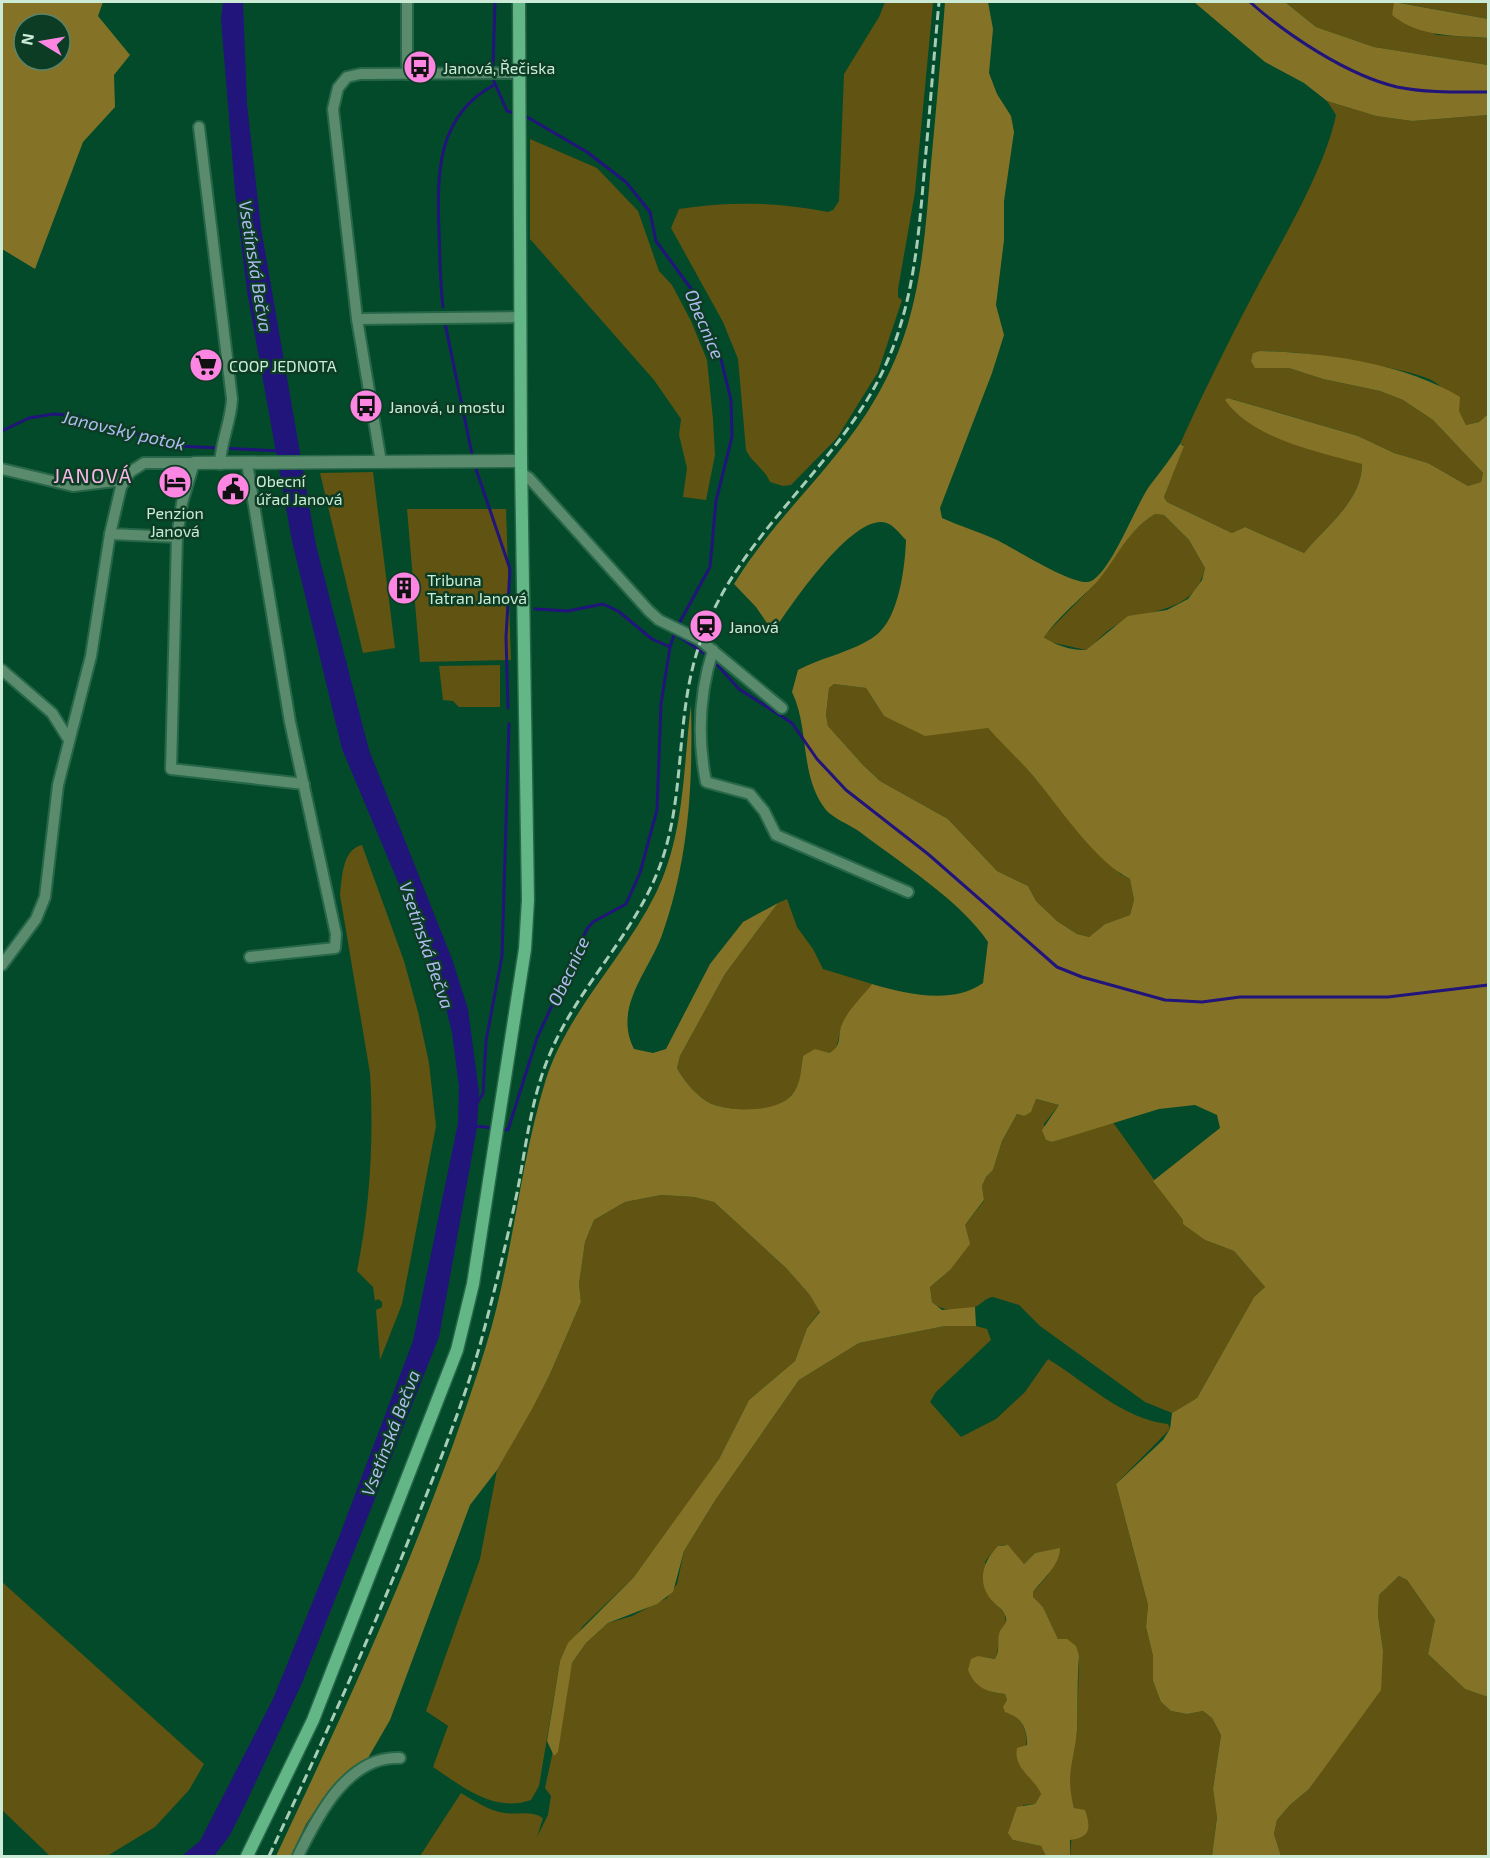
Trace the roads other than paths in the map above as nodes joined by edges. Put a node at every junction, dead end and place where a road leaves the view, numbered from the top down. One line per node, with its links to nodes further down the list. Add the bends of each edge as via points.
1 (407, 2): 4 (street)
2 (519, 2): 3 (main road)
3 (519, 73): 4 (street); 6 (main road)
4 (407, 74): 7 (street, via 354,75 342,83 333,101)
5 (199, 127): 8 (street, via 232,399)
6 (521, 317): 7 (street); 12 (main road)
7 (357, 319): 9 (street)
8 (220, 459): 10 (street); 11 (street)
9 (377, 462): 11 (street); 12 (street)
10 (194, 463): 14 (street, via 144,464); 16 (street)
11 (251, 463): 21 (street, via 290,722)
12 (521, 467): 17 (street, via 649,611); 26 (main road, via 527,926 469,1304 448,1374 304,1741)
13 (2, 469): 14 (street, via 73,486)
14 (124, 480): 15 (street)
15 (110, 534): 16 (street); 20 (street, via 91,656)
16 (177, 537): 21 (street, via 171,769)
17 (713, 650): 19 (street); 22 (street, via 702,685 700,755 706,782 750,794 776,835)
18 (2, 670): 20 (street, via 52,712)
19 (782, 708)
20 (69, 740): 24 (street, via 58,785 45,897 36,919)
21 (304, 783): 23 (street, via 336,934 335,948)
22 (908, 892)
23 (250, 957)
24 (2, 965)
25 (400, 1758): 27 (street, via 382,1759 344,1785 321,1812)
26 (247, 1857)
27 (298, 1857)

